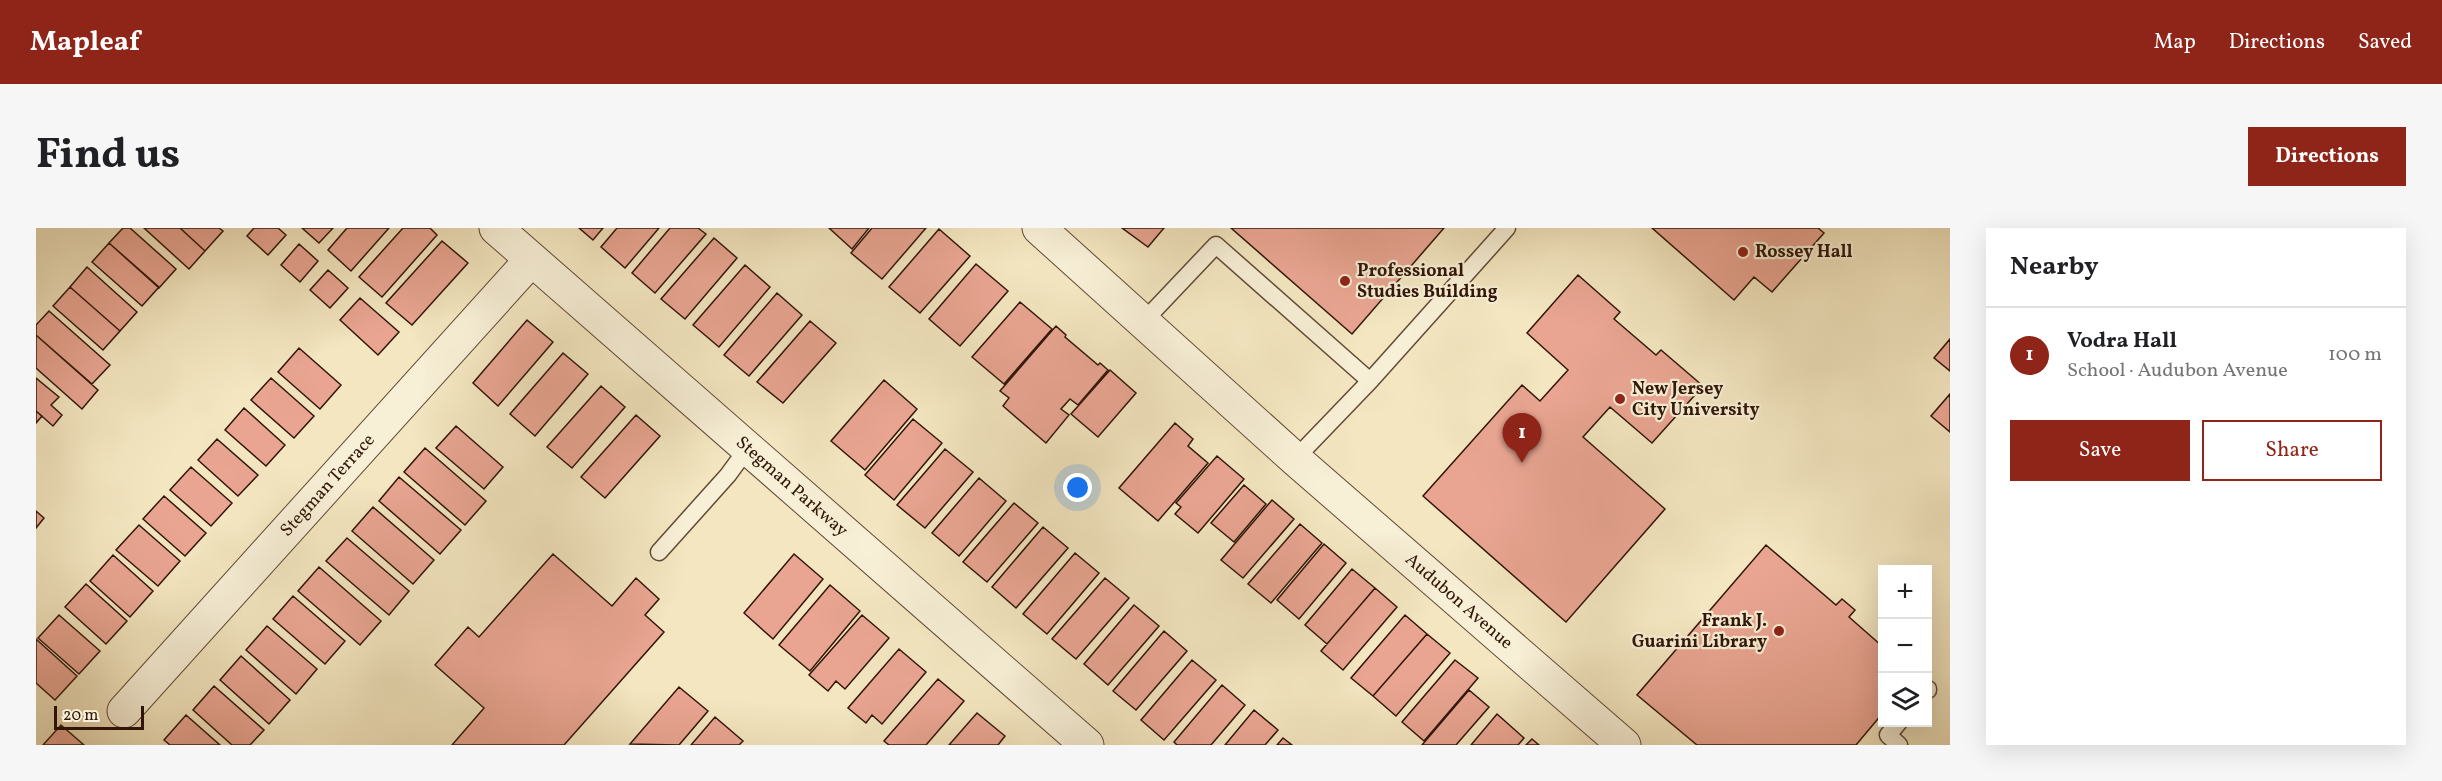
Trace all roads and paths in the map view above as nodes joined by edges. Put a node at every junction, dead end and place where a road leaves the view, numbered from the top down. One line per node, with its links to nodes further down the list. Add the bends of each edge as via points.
1 (496, 228): 4 (street, Stegman Parkway)
2 (1039, 228): 5 (street, Audubon Avenue)
3 (1507, 228): 6 (lane)
4 (531, 260): 7 (street, Stegman Parkway); 10 (street, Stegman Terrace)
5 (1143, 322): 6 (lane, via 1216,245); 8 (street, Audubon Avenue)
6 (1370, 381): 8 (lane)
7 (747, 449): 9 (lane); 12 (street, Stegman Parkway)
8 (1295, 459): 13 (street, Audubon Avenue)
9 (659, 552)
10 (124, 711)
11 (1895, 727): 14 (lane, via 1888,735)
12 (1087, 745)
13 (1624, 745)
14 (1899, 745)

